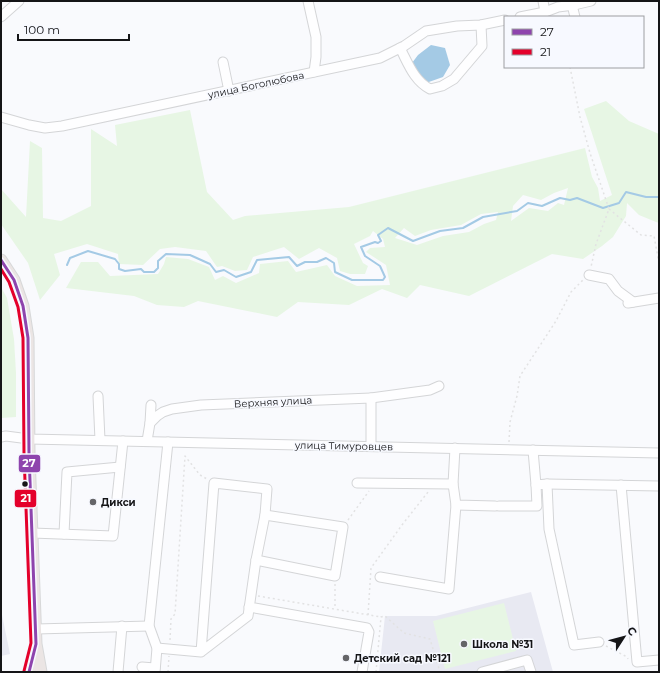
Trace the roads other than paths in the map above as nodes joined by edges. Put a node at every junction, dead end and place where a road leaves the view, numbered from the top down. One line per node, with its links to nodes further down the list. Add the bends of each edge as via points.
1 (19, 1): 9 (street)
2 (308, 1): 14 (street, via 316,38)
3 (543, 1): 6 (street)
4 (591, 1): 5 (street)
5 (572, 5): 6 (street); 8 (street)
6 (545, 12): 7 (street)
7 (525, 16)
8 (575, 16)
9 (1, 17)
10 (504, 20): 11 (street, улица Боголюбова)
11 (481, 25): 12 (street, улица Боголюбова, via 426,31); 12 (street, via 482,46 454,79 442,86 430,89 424,86 414,76)
12 (400, 48): 14 (street, улица Боголюбова, via 380,58)
13 (222, 62): 15 (street)
14 (314, 72): 15 (street, улица Боголюбова)
15 (229, 91): 16 (street, улица Боголюбова, via 45,128)
16 (1, 117)
17 (1, 260): 26 (main road, via 14,280 23,306 28,338)
18 (589, 275): 19 (street, via 609,279 630,303)
19 (659, 298)
20 (439, 386): 22 (street, Верхняя улица, via 430,390)
21 (98, 396): 27 (street)
22 (371, 398): 24 (street, Верхняя улица, via 201,405 163,412); 31 (street)
23 (151, 405): 24 (street)
24 (150, 423): 29 (street)
25 (1, 437): 26 (street)
26 (29, 438): 27 (street, улица Тимуровцев); 44 (main road)
27 (100, 440): 28 (street, улица Тимуровцев)
28 (123, 441): 29 (street, улица Тимуровцев); 35 (street)
29 (147, 441): 30 (street, улица Тимуровцев)
30 (168, 442): 31 (street, улица Тимуровцев); 50 (street)
31 (370, 446): 32 (street, улица Тимуровцев)
32 (454, 448): 33 (street, улица Тимуровцев); 37 (street)
33 (533, 450): 34 (street, улица Тимуровцев); 39 (street)
34 (659, 453)
35 (120, 467): 45 (street, via 67,472); 45 (street, via 113,536)
36 (357, 483): 37 (street)
37 (453, 484): 42 (street)
38 (547, 484): 39 (street); 40 (street); 52 (street, via 549,530 574,645)
39 (536, 485): 42 (street, via 537,506)
40 (621, 485): 41 (street); 56 (street, via 637,662)
41 (659, 486)
42 (456, 505): 47 (street, via 449,589)
43 (265, 515): 46 (street); 46 (street, via 343,527 334,576); 55 (street, via 267,489 214,483)
44 (32, 534): 45 (street); 51 (main road)
45 (64, 534)
46 (256, 560): 48 (street)
47 (380, 577)
48 (249, 607): 55 (street, via 248,616); 62 (street, via 367,628)
49 (122, 626): 50 (street); 51 (street); 61 (street)
50 (149, 626): 54 (street)
51 (36, 629): 53 (main road)
52 (599, 642)
53 (36, 644): 59 (main road); 60 (main road)
54 (157, 648): 55 (street); 58 (street)
55 (201, 652)
56 (659, 660)
57 (142, 667): 58 (street)
58 (155, 670)
59 (29, 672)
60 (41, 672)
61 (118, 672)
62 (362, 672)
63 (482, 672): 64 (street, via 527,660)
64 (531, 672)

